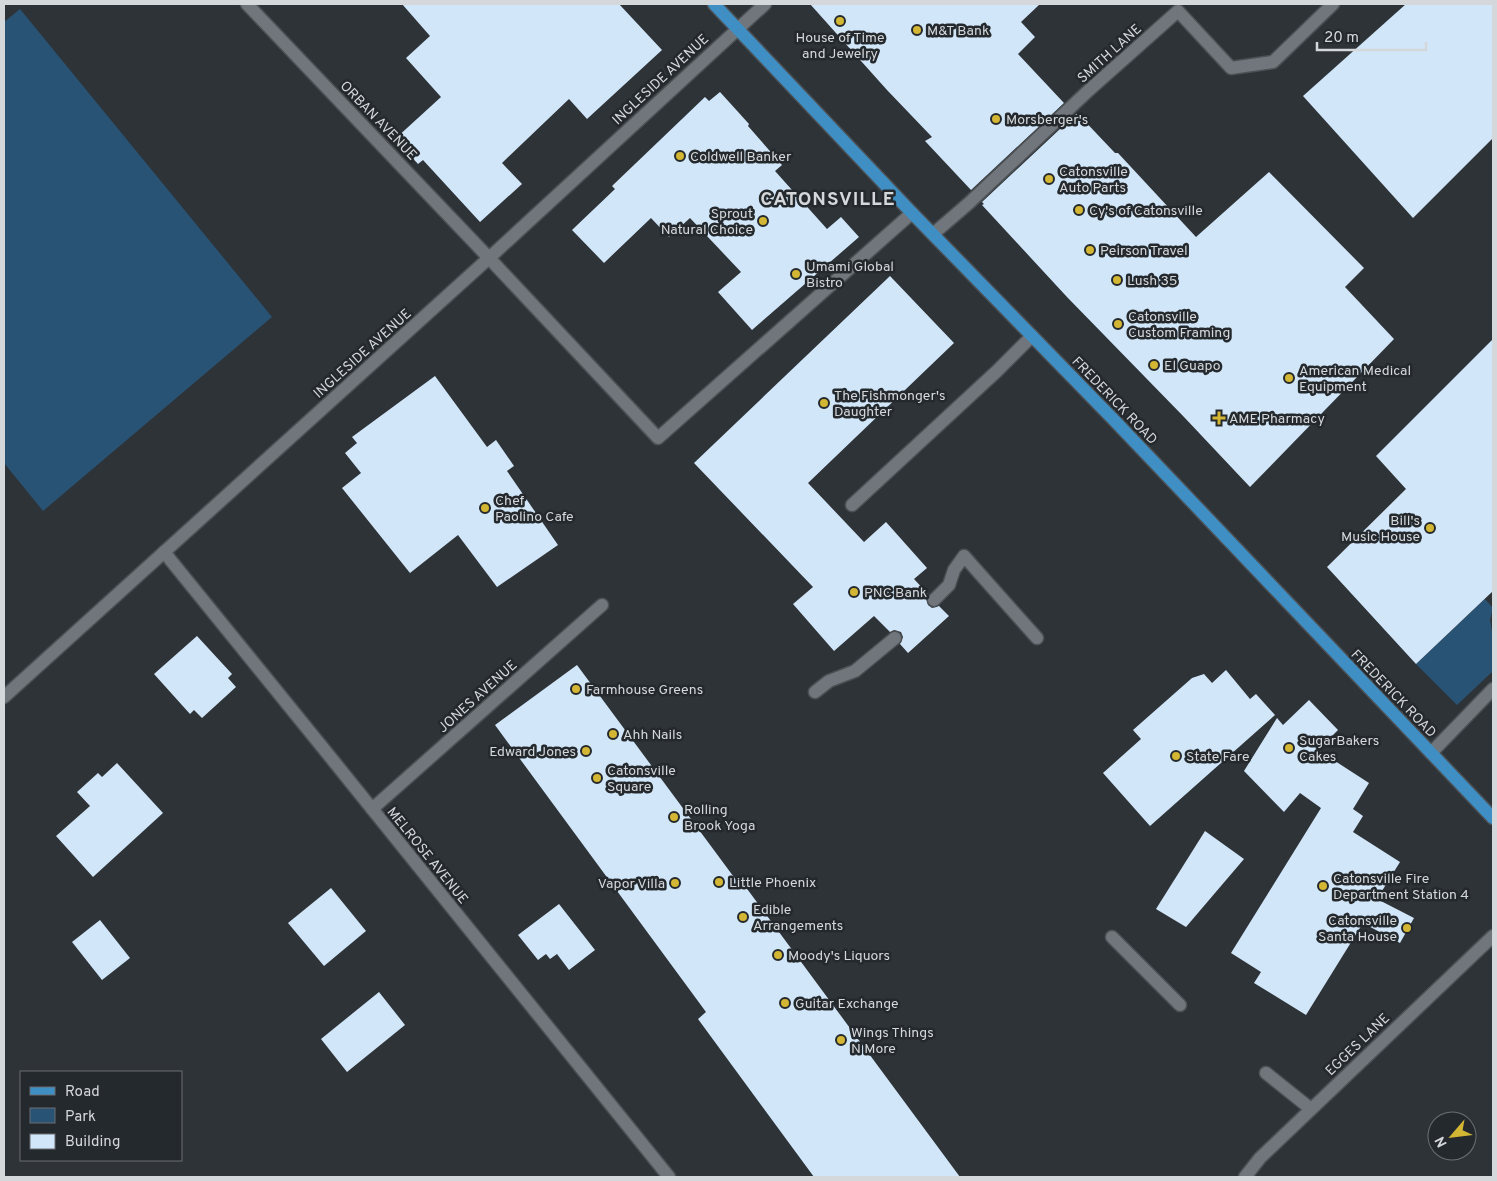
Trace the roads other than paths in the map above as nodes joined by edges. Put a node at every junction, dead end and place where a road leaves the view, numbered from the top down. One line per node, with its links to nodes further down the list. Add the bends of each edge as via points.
1 (247, 4): 9 (street, ORBAN AVENUE)
2 (714, 4): 6 (main road, FREDERICK ROAD)
3 (765, 4): 6 (street, INGLESIDE AVENUE)
4 (1333, 4): 5 (street, SMITH LANE, via 1273,62 1231,68)
5 (1175, 7): 8 (street, SMITH LANE)
6 (737, 29): 7 (main road, FREDERICK ROAD); 9 (street, INGLESIDE AVENUE)
7 (912, 213): 8 (main road, FREDERICK ROAD); 9 (street, ORBAN AVENUE, via 658,438)
8 (933, 234): 10 (main road, FREDERICK ROAD)
9 (489, 258): 12 (street, INGLESIDE AVENUE)
10 (1032, 336): 11 (street); 20 (main road, FREDERICK ROAD)
11 (852, 505)
12 (164, 552): 19 (street, INGLESIDE AVENUE); 21 (street, MELROSE AVENUE)
13 (934, 600): 16 (street, via 949,585 964,556)
14 (602, 605): 21 (street, JONES AVENUE)
15 (895, 638): 18 (street, via 855,671 829,681)
16 (1037, 638)
17 (1493, 689): 20 (street)
18 (815, 692)
19 (4, 696)
20 (1430, 753): 22 (main road, FREDERICK ROAD)
21 (372, 809): 28 (street, MELROSE AVENUE)
22 (1493, 818)
23 (1493, 936): 27 (street, EGGES LANE)
24 (1112, 937): 25 (street)
25 (1180, 1005)
26 (1266, 1073): 27 (street)
27 (1311, 1109): 29 (street, EGGES LANE)
28 (669, 1177)
29 (1245, 1177)

